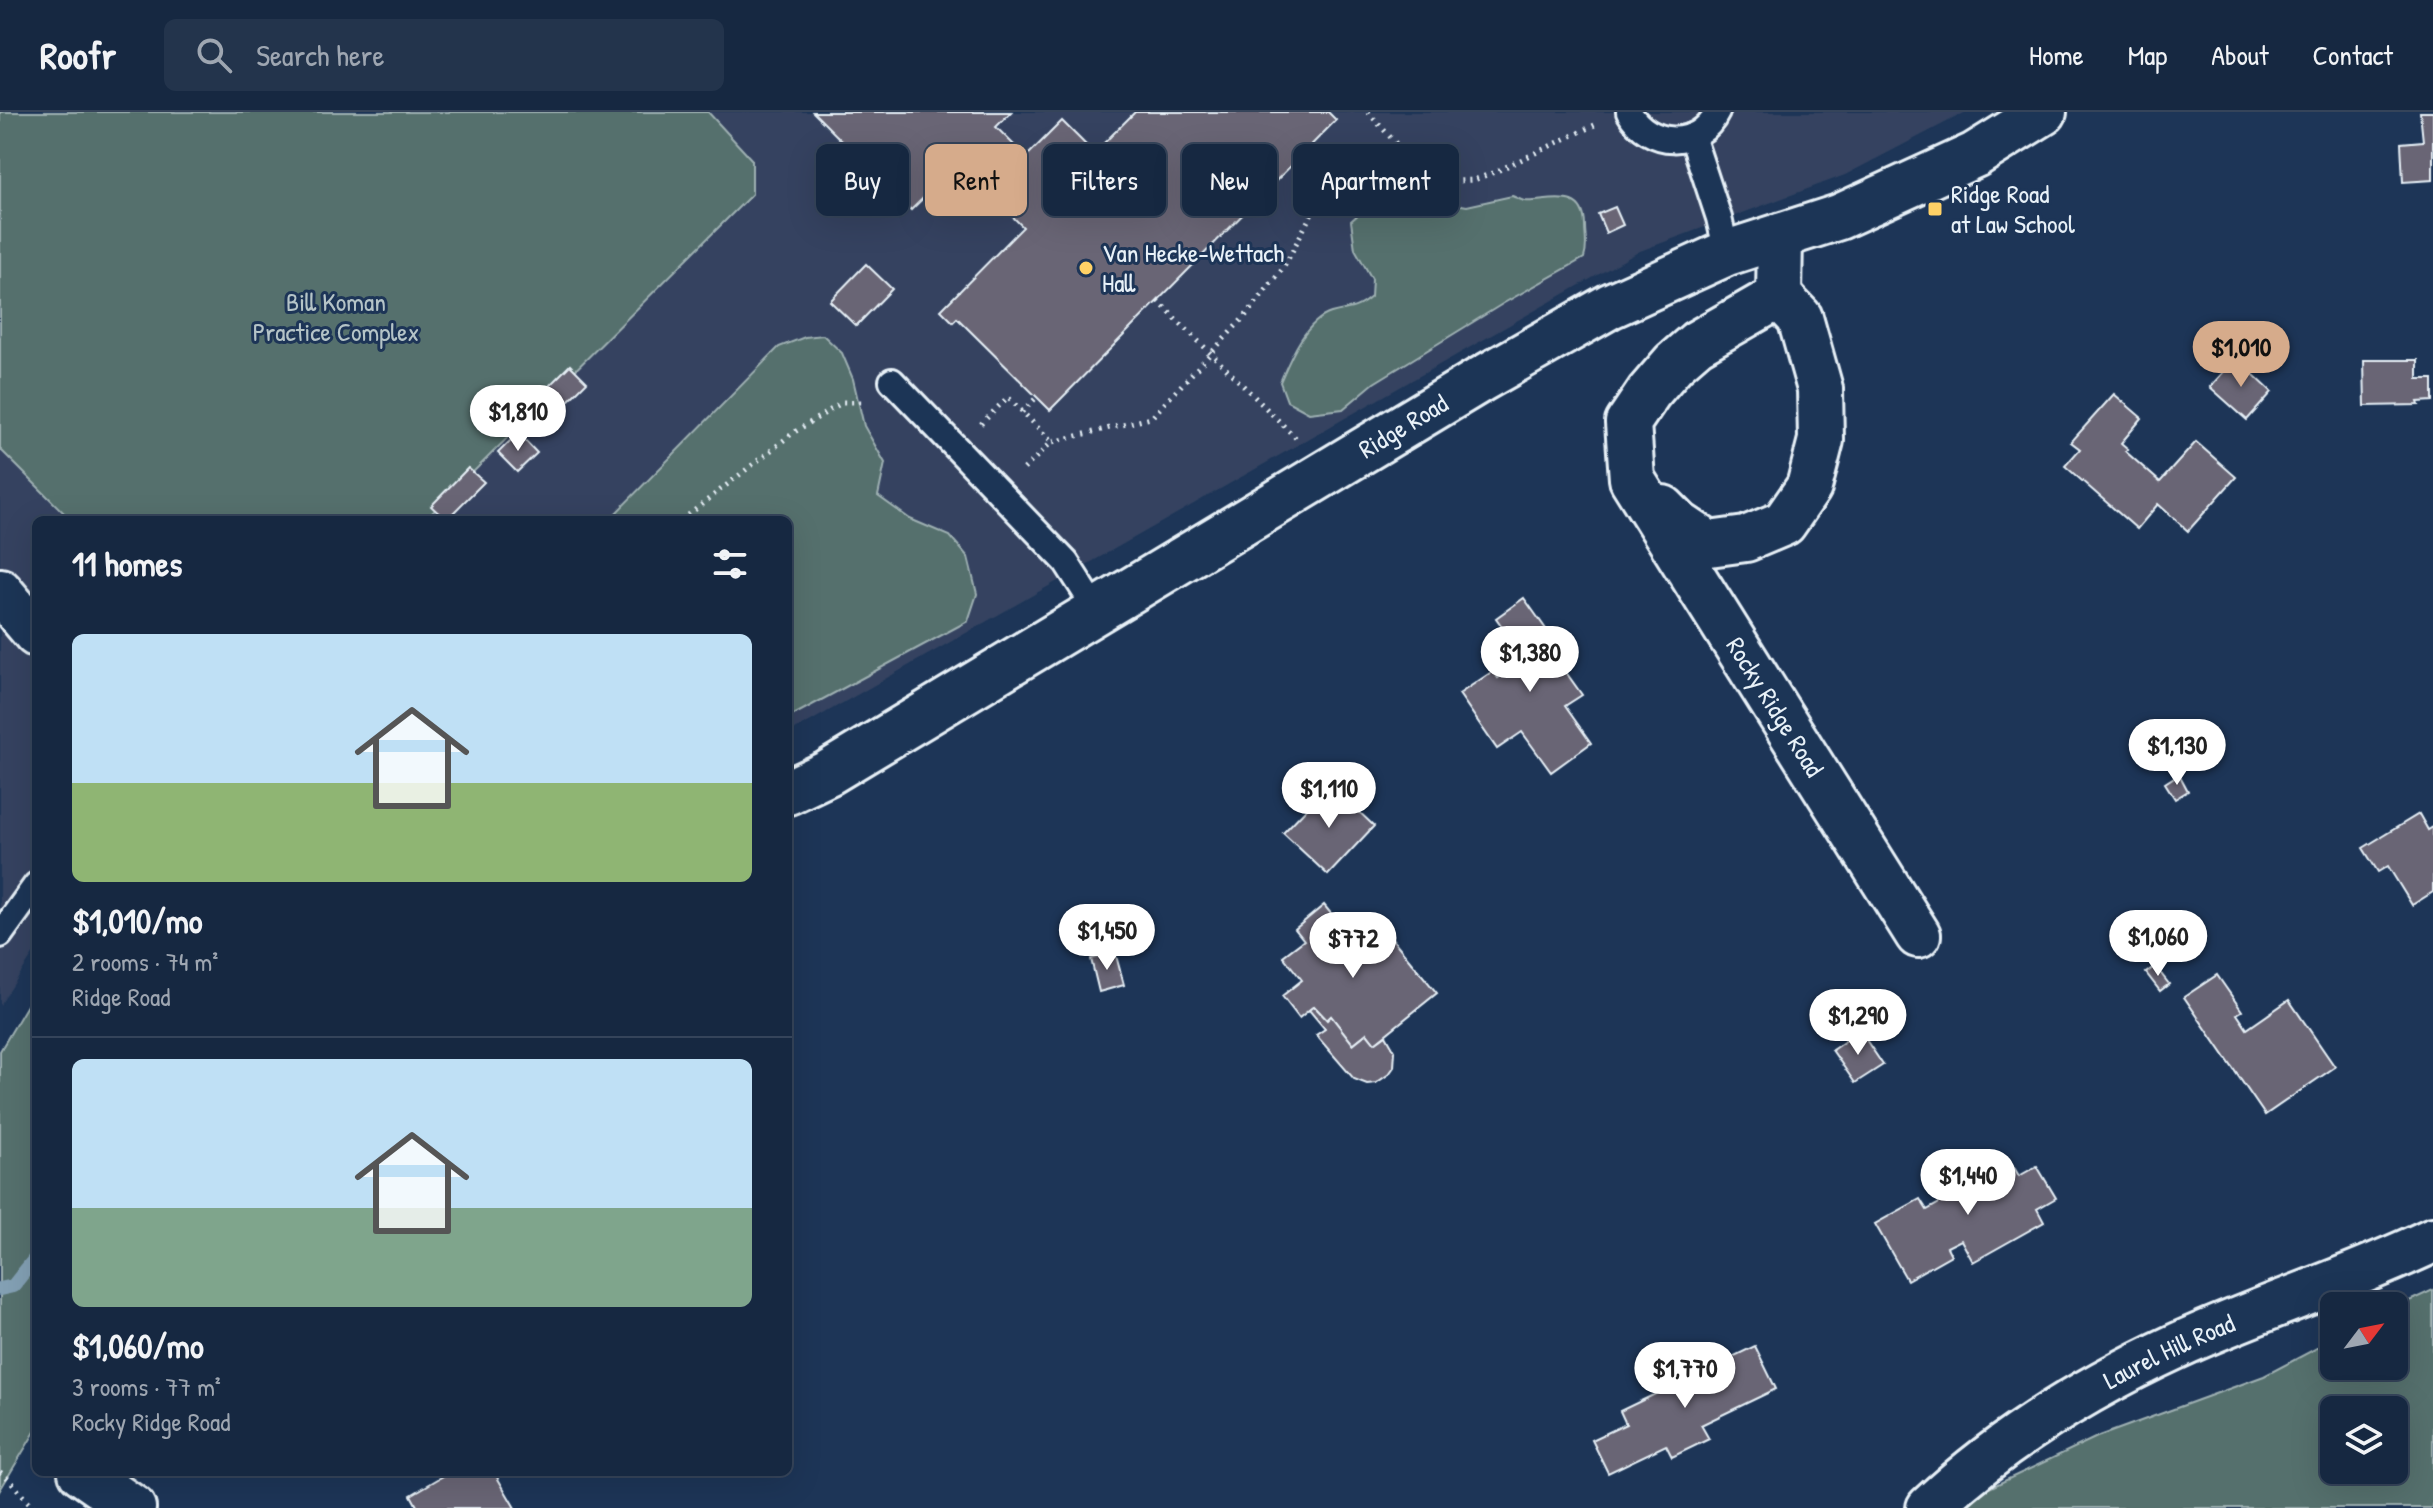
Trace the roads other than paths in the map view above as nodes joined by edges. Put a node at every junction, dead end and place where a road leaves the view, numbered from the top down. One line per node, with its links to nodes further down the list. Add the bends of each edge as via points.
1 (1717, 112): 4 (lane)
2 (2044, 112): 5 (street, Ridge Road, via 1975,155 1839,217)
3 (1620, 114): 4 (lane, via 1654,136)
4 (1692, 136): 6 (lane)
5 (1780, 236): 6 (street, Ridge Road); 7 (street)
6 (1727, 253): 11 (street, Ridge Road, via 1610,306 1480,380)
7 (1779, 296): 9 (street, Rocky Ridge Road, via 1697,343 1649,392 1628,423); 9 (street, via 1800,318 1820,389 1821,440 1809,487 1784,523 1746,539 1709,544 1679,524)
8 (894, 384): 11 (lane, via 1066,562)
9 (1632, 479): 16 (street, Rocky Ridge Road)
10 (0, 591): 12 (street)
11 (1098, 612): 13 (street, Ridge Road)
12 (32, 629)
13 (792, 790)
14 (32, 891): 15 (lane)
15 (0, 935)
16 (1918, 935)
17 (2433, 1240): 20 (street, Laurel Hill Road, via 2115,1377 1995,1453)
18 (87, 1476): 19 (street)
19 (133, 1508)
20 (1929, 1508)

